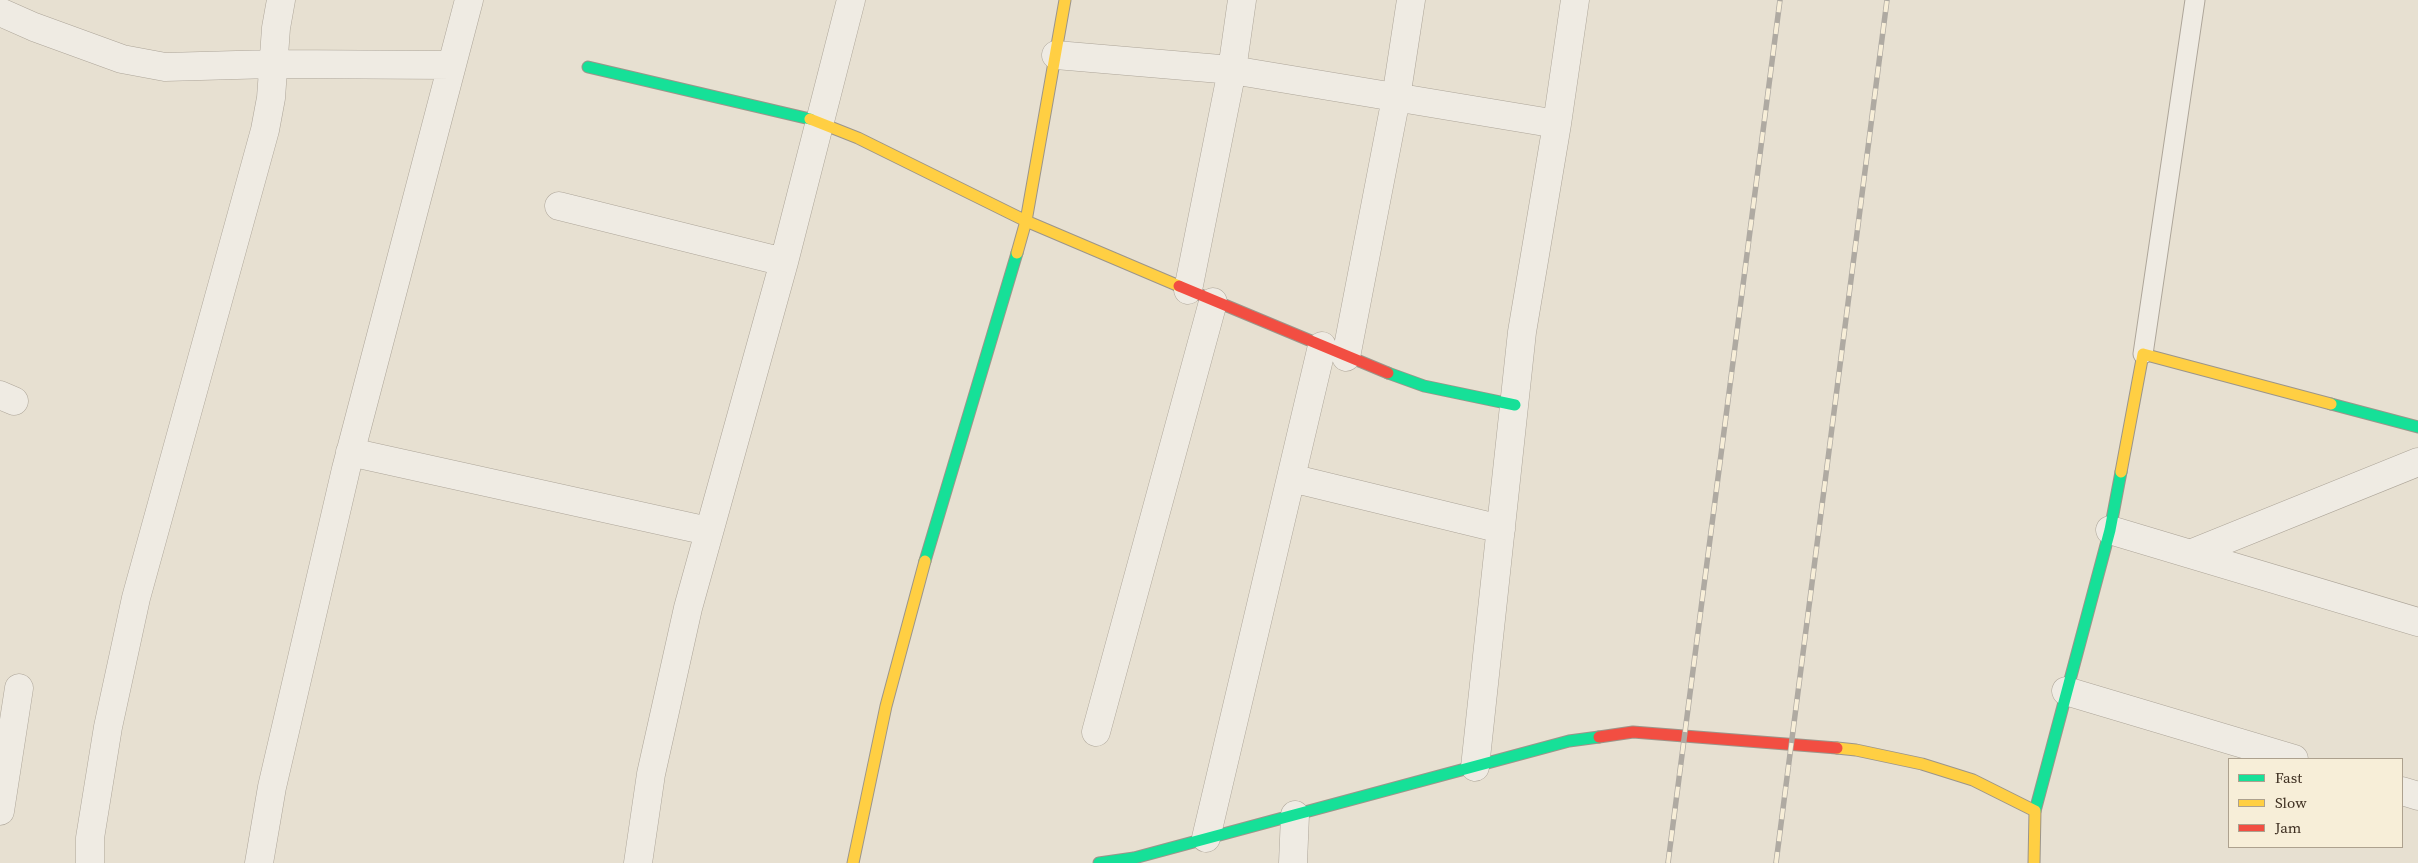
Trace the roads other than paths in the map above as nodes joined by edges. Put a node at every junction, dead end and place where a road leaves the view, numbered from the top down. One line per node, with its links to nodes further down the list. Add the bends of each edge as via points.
1 (281, 0): 11 (street)
2 (469, 0): 12 (street)
3 (851, 0): 16 (street)
4 (1065, 0): 10 (street)
5 (1242, 0): 14 (street)
6 (1411, 0): 15 (street)
7 (1575, 0): 17 (street)
8 (2195, 0): 24 (lane)
9 (0, 12): 11 (street, via 122,59 165,67)
10 (1056, 55): 14 (street); 19 (street)
11 (272, 64): 12 (street); 47 (street, via 271,98 265,130 136,598 108,728 90,838)
12 (452, 65): 28 (street)
13 (588, 67): 16 (street)
14 (1232, 70): 15 (street); 21 (street)
15 (1396, 98): 17 (street); 25 (street)
16 (820, 122): 19 (street); 20 (street)
17 (1558, 124): 26 (street, via 1522,332)
18 (559, 206): 20 (street)
19 (1026, 221): 21 (street); 50 (street, via 924,565 886,706)
20 (784, 262): 33 (street)
21 (1188, 290): 22 (street)
22 (1213, 302): 23 (street); 38 (street)
23 (1322, 346): 25 (street); 30 (street)
24 (2143, 354): 27 (street); 32 (street)
25 (1346, 357): 26 (street, via 1424,386)
26 (1515, 405): 31 (street)
27 (2418, 427)
28 (350, 452): 33 (street); 48 (street, via 274,777)
29 (2418, 462): 34 (street)
30 (1291, 478): 31 (street); 46 (street)
31 (1501, 529): 40 (street)
32 (2110, 530): 34 (street); 37 (street)
33 (708, 531): 49 (street, via 651,774)
34 (2190, 554): 35 (street)
35 (2418, 622)
36 (19, 688): 44 (street)
37 (2066, 692): 39 (street); 43 (street)
38 (1096, 732)
39 (2291, 758)
40 (1475, 767): 43 (street, via 1569,742 1633,732 1856,750 1922,764 1973,780); 45 (street)
41 (2403, 791): 42 (street)
42 (2418, 796)
43 (2036, 810): 53 (street)
44 (0, 811)
45 (1295, 815): 46 (street); 52 (street)
46 (1206, 838): 51 (street, via 1134,858)
47 (90, 863)
48 (259, 863)
49 (638, 863)
50 (853, 863)
51 (1099, 863)
52 (1293, 863)
53 (2034, 863)

